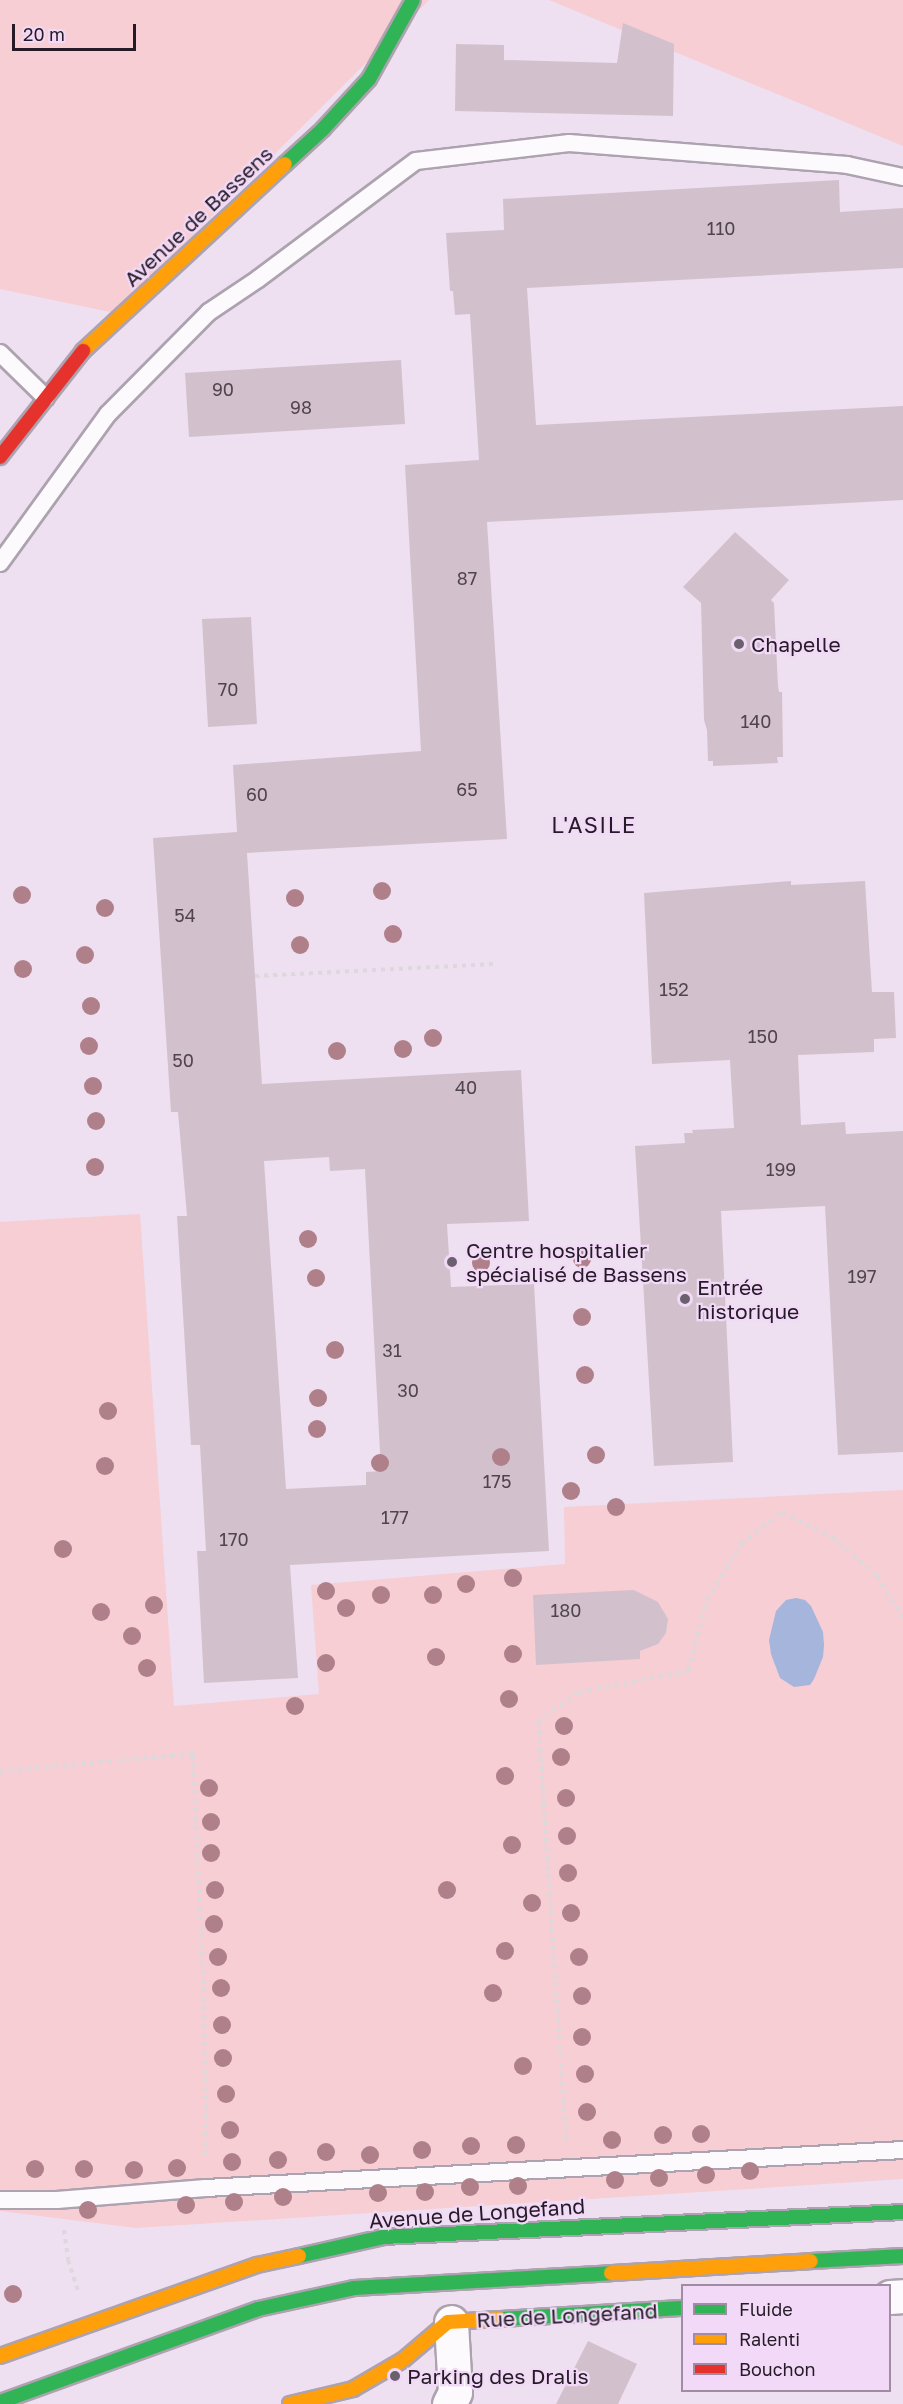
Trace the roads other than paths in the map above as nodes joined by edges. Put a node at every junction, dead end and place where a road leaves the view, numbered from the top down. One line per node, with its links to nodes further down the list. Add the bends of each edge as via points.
1 (413, 0): 4 (main road, Avenue de Bassens, via 369,79 323,129 84,350)
2 (903, 177): 6 (lane, via 847,165 569,143 416,161 209,312 108,414)
3 (0, 353): 4 (lane)
4 (46, 398): 5 (main road, Avenue de Bassens)
5 (0, 456)
6 (0, 563)
7 (903, 2150): 8 (lane, via 206,2188 57,2200)
8 (0, 2200)
9 (903, 2212): 13 (main road, Avenue de Longefand, via 383,2236 257,2265)
10 (903, 2256): 14 (main road, via 354,2288 258,2309)
11 (681, 2308): 12 (main road, Rue de Longefand)
12 (451, 2322): 15 (main road, Rue de Longefand, via 404,2360 353,2389); 16 (street, Rue de Longefand, via 455,2392)
13 (0, 2356)
14 (0, 2402)
15 (290, 2404)
16 (449, 2404)

